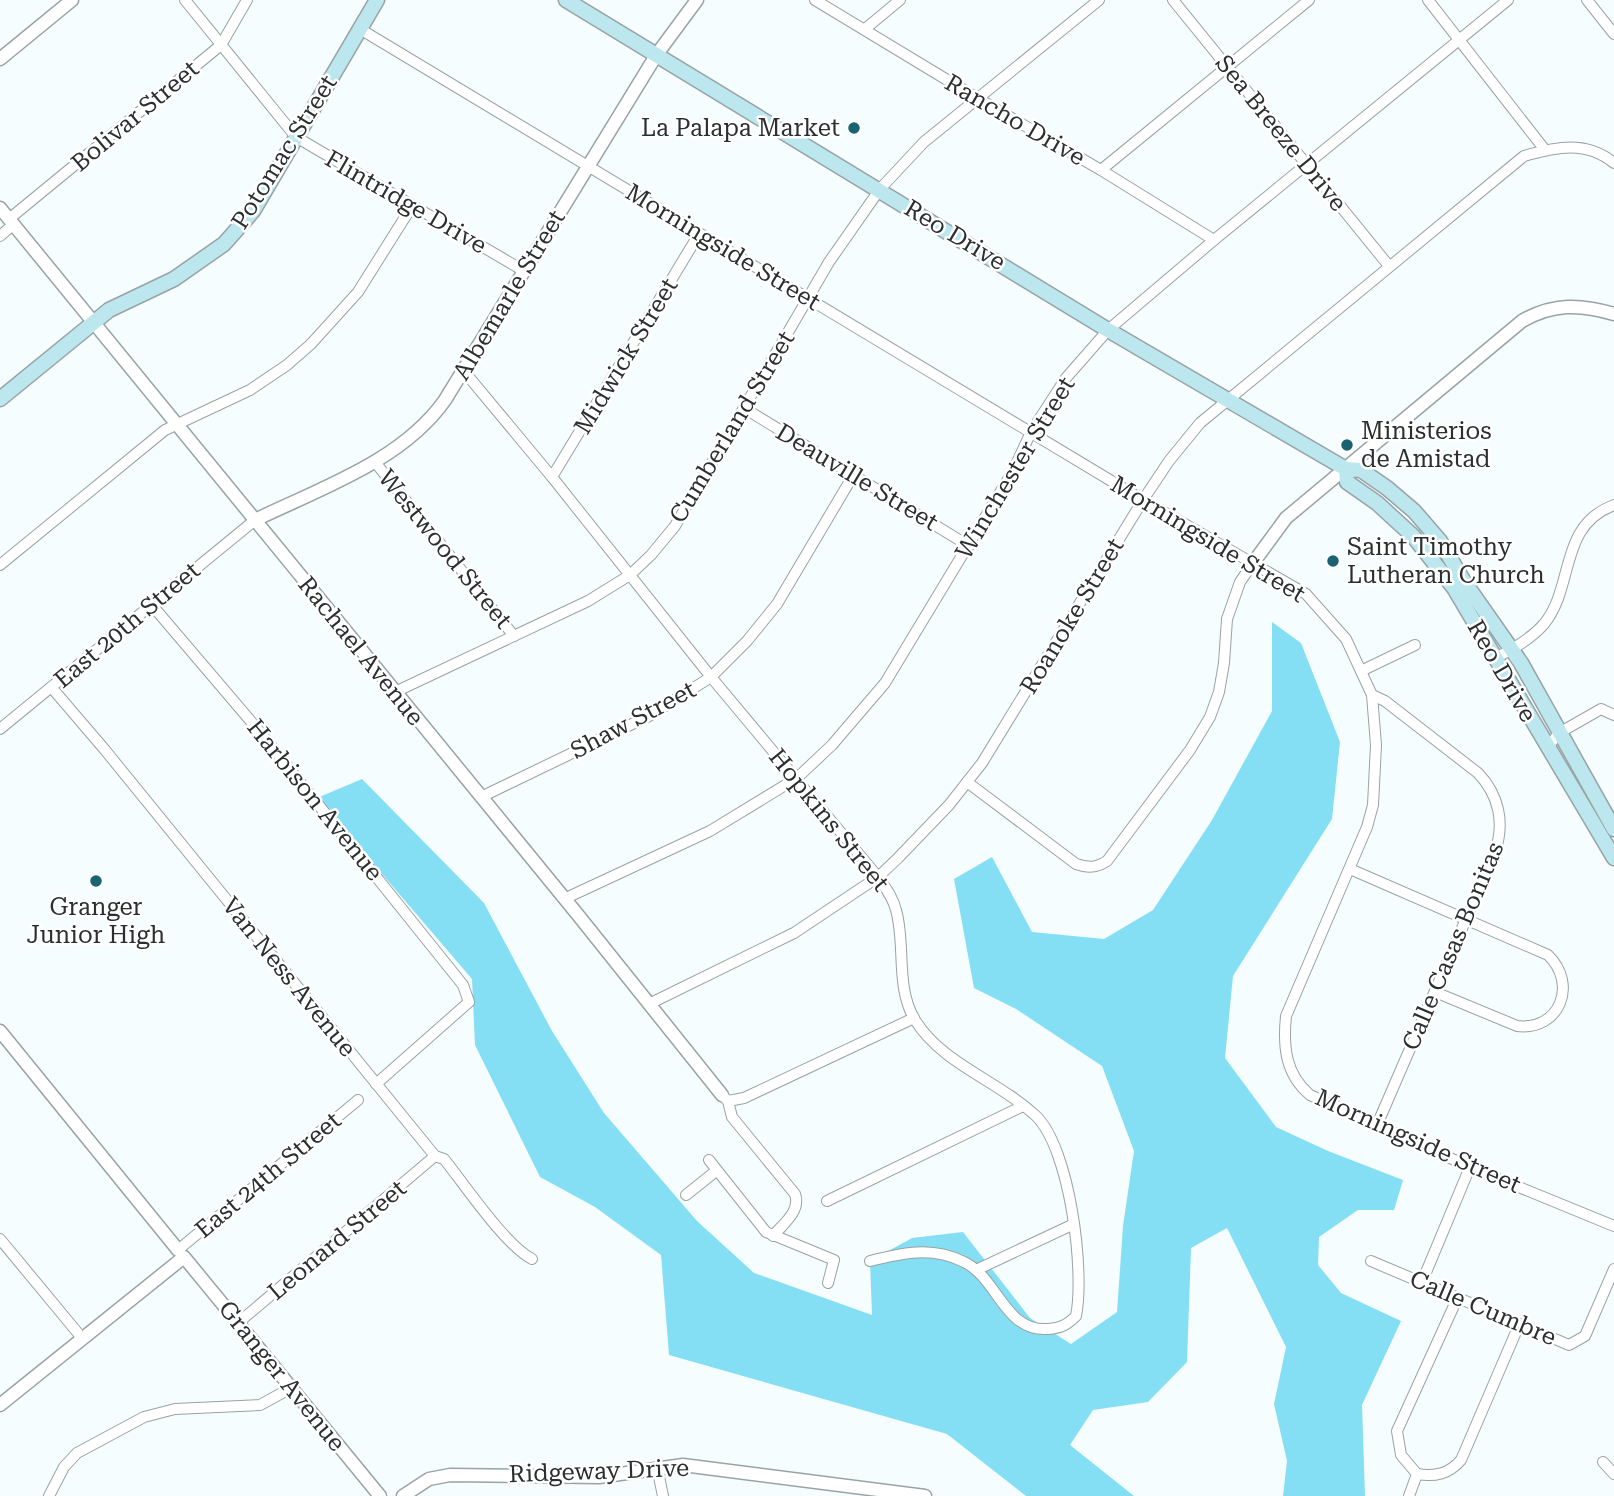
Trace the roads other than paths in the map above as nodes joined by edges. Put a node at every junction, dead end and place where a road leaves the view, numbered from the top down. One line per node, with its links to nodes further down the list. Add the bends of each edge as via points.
1 (72, 0): 21 (street)
2 (185, 0): 19 (street, Flintridge Drive)
3 (247, 0): 19 (street, Bolivar Street)
4 (377, 0): 15 (main road, Potomac Street)
5 (566, 0): 20 (main road, Reo Drive)
6 (697, 0): 20 (street, Albemarle Street)
7 (816, 0): 16 (street, Rancho Drive)
8 (900, 0): 16 (street)
9 (1098, 0): 23 (street, Cumberland Street)
10 (1173, 0): 22 (street, Sea Breeze Drive)
11 (1309, 0): 22 (street)
12 (1428, 0): 18 (street)
13 (1508, 0): 18 (street, Winchester Street)
14 (1587, 0): 17 (street)
15 (359, 29): 24 (main road, Potomac Street); 27 (street, Morningside Street)
16 (865, 29): 23 (street, Rancho Drive)
17 (1614, 34)
18 (1458, 41): 25 (street); 28 (street, Winchester Street)
19 (221, 44): 24 (street, Flintridge Drive); 33 (street, Bolivar Street)
20 (657, 54): 27 (street, Albemarle Street); 30 (main road, Reo Drive)
21 (0, 59)
22 (1227, 65): 28 (street, Sea Breeze Drive); 29 (street)
23 (977, 98): 29 (street, Rancho Drive); 30 (street, Cumberland Street, via 924,142)
24 (296, 137): 31 (street, Flintridge Drive); 41 (main road, Potomac Street, via 253,211 224,244 174,279)
25 (1545, 150): 26 (street, via 1583,148); 37 (street, Roanoke Street, via 1524,156)
26 (1614, 163)
27 (588, 165): 34 (street, Morningside Street); 38 (street, Albemarle Street)
28 (1307, 166): 36 (street, Winchester Street); 37 (street, Sea Breeze Drive)
29 (1101, 170): 36 (street, Rancho Drive)
30 (880, 189): 39 (street, Cumberland Street); 42 (main road, Reo Drive)
31 (412, 206): 38 (street, Flintridge Drive); 47 (street, via 358,292 311,344 250,390)
32 (0, 208): 33 (street, Rachael Avenue)
33 (12, 222): 35 (street, Bolivar Street); 41 (street, Rachael Avenue)
34 (699, 234): 39 (street, Morningside Street); 52 (street, Midwick Street)
35 (0, 236)
36 (1214, 240): 42 (street, Winchester Street)
37 (1389, 266): 45 (street, Roanoke Street)
38 (524, 271): 43 (street, Albemarle Street)
39 (808, 299): 46 (street, Cumberland Street); 48 (street, Morningside Street)
40 (1614, 314): 50 (street, via 1572,306 1530,316)
41 (93, 321): 44 (main road, Potomac Street); 47 (street, Rachael Avenue)
42 (1108, 330): 45 (main road, Reo Drive); 48 (street, Winchester Street, via 1066,378)
43 (463, 370): 49 (street, Albemarle Street, via 421,430); 52 (street, Hopkins Street)
44 (0, 399)
45 (1228, 400): 50 (main road, Reo Drive); 53 (street, Roanoke Street, via 1200,423)
46 (744, 408): 51 (street, Deauville Street); 59 (street, Cumberland Street, via 675,526)
47 (176, 425): 55 (street, Rachael Avenue); 58 (street)
48 (1031, 432): 53 (street, Morningside Street); 56 (street, Winchester Street)
49 (375, 461): 55 (street, Albemarle Street); 61 (street, Westwood Street)
50 (1346, 469): 57 (street, via 1286,518); 63 (main road, Reo Drive, via 1361,470 1414,511 1440,541); 64 (main road, Reo Drive, via 1347,482 1402,525 1433,559)
51 (854, 474): 56 (street, Deauville Street); 66 (street, Shaw Street, via 777,604)
52 (552, 477): 59 (street, Hopkins Street)
53 (1143, 500): 57 (street, Morningside Street); 75 (street, Roanoke Street)
54 (1614, 505): 63 (street, via 1584,525 1545,622)
55 (255, 520): 60 (street, East 20th Street); 68 (street, Rachael Avenue)
56 (969, 546): 74 (street, Winchester Street, via 885,683 842,736)
57 (1253, 564): 65 (street, Morningside Street, via 1306,594 1346,639); 75 (street, via 1240,582 1227,619 1219,692 1210,717 1107,861 1088,868 1072,861)
58 (0, 565)
59 (630, 575): 61 (street, Cumberland Street); 66 (street, Hopkins Street)
60 (151, 604): 67 (street, East 20th Street); 87 (street, Harbison Avenue, via 464,985 469,1002)
61 (514, 636): 68 (street, Cumberland Street)
62 (1415, 645): 65 (street)
63 (1512, 650): 64 (street); 72 (main road, Reo Drive)
64 (1495, 658): 73 (main road, Reo Drive)
65 (1361, 671): 69 (street, Morningside Street)
66 (711, 677): 74 (street, Hopkins Street); 76 (street, Shaw Street, via 651,715)
67 (52, 688): 71 (street, East 20th Street); 87 (street, Van Ness Avenue)
68 (395, 692): 76 (street, Rachael Avenue)
69 (1372, 695): 79 (street, Morningside Street, via 1376,745 1373,805); 82 (street, Calle Casas Bonitas, via 1478,774 1496,801 1498,844)
70 (1614, 715): 72 (street, via 1601,709)
71 (0, 729)
72 (1559, 733): 73 (street); 77 (main road, Reo Drive)
73 (1547, 748): 78 (main road, Reo Drive)
74 (797, 778): 80 (street, Hopkins Street); 81 (street, Winchester Street, via 710,831)
75 (967, 782): 80 (street, Roanoke Street)
76 (481, 797): 81 (street, Rachael Avenue)
77 (1614, 829)
78 (1614, 858)
79 (1350, 869): 82 (street); 91 (street, Morningside Street, via 1286,1016 1283,1042 1287,1062 1304,1090)
80 (878, 877): 84 (street, Roanoke Street, via 794,933); 85 (street, Hopkins Street, via 897,911 905,993)
81 (564, 899): 84 (street, Rachael Avenue)
82 (1466, 919): 83 (street, Calle Casas Bonitas); 83 (street, via 1548,955 1562,975 1561,1001 1547,1019 1523,1026)
83 (1435, 992): 91 (street, Calle Casas Bonitas)
84 (649, 1004): 88 (street, Rachael Avenue)
85 (914, 1018): 88 (street, via 744,1098); 90 (street, Hopkins Street, via 950,1056)
86 (0, 1031): 102 (street, Granger Avenue)
87 (376, 1084): 92 (street, Van Ness Avenue)
88 (725, 1098): 100 (street, via 732,1117 798,1202)
89 (358, 1101): 102 (street, East 24th Street)
90 (1023, 1106): 97 (street); 98 (street, Hopkins Street, via 1041,1122 1058,1150)
91 (1377, 1125): 94 (street, Morningside Street)
92 (435, 1156): 103 (street, Van Ness Avenue, via 444,1159 503,1232); 111 (street, Leonard Street)
93 (709, 1160): 95 (street)
94 (1470, 1167): 99 (street, Morningside Street); 108 (street)
95 (716, 1171): 96 (street); 100 (street)
96 (686, 1195)
97 (827, 1200)
98 (1074, 1224): 107 (street); 107 (street, Hopkins Street, via 1078,1308 1065,1326 1042,1329 1022,1323)
99 (1614, 1226)
100 (773, 1236): 109 (street, via 834,1260)
101 (0, 1239): 113 (street)
102 (181, 1253): 111 (street, Granger Avenue); 113 (street, East 24th Street)
103 (532, 1259)
104 (870, 1261): 107 (street, Hopkins Street, via 908,1252 933,1253 953,1257)
105 (1371, 1261): 108 (street, Calle Cumbre)
106 (1614, 1269): 112 (street, Calle Cumbre, via 1585,1336 1575,1343 1569,1345)
107 (976, 1270)
108 (1422, 1282): 110 (street, Calle Cumbre)
109 (828, 1283)
110 (1457, 1298): 112 (street, Calle Cumbre); 118 (street, via 1397,1431 1401,1455)
111 (238, 1323): 114 (street, Granger Avenue)
112 (1519, 1325): 118 (street, via 1461,1460 1440,1474)
113 (82, 1338): 115 (street, East 24th Street)
114 (291, 1388): 120 (street, via 260,1405 175,1409 144,1417 77,1452); 121 (street, Granger Avenue)
115 (0, 1405)
116 (1603, 1462): 119 (street)
117 (657, 1467): 122 (street, Ridgeway Drive, via 599,1477 450,1475 429,1479); 123 (street); 124 (street, Ridgeway Drive, via 683,1465)
118 (1417, 1474): 125 (street)
119 (1614, 1474)
120 (49, 1496)
121 (380, 1496)
122 (403, 1496)
123 (663, 1496)
124 (925, 1496)
125 (1409, 1496)

